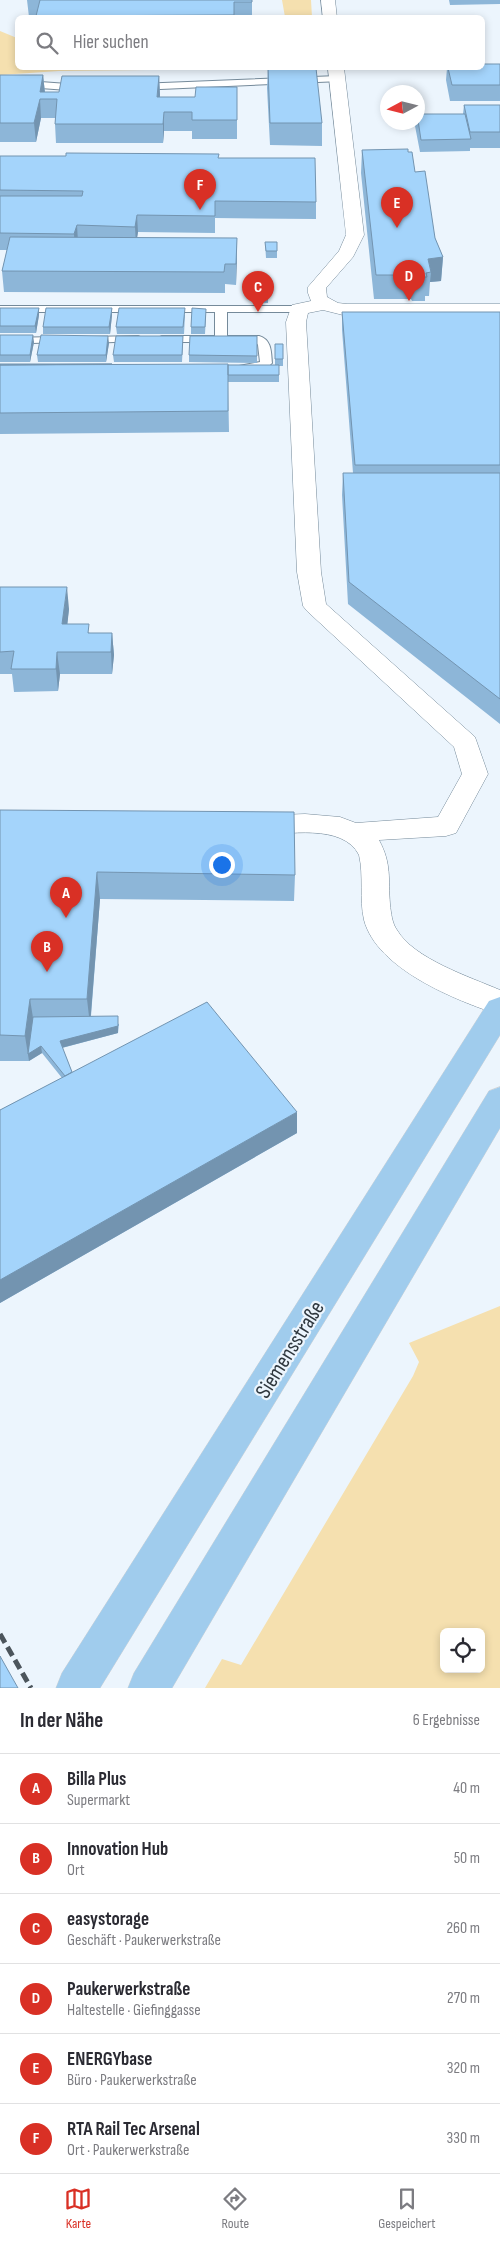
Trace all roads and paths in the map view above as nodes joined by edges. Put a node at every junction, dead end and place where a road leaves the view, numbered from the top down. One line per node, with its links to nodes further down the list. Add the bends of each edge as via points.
1 (328, 0): 2 (street)
2 (330, 15)
3 (337, 73): 5 (lane, via 236,84); 7 (street, via 355,235 347,253 316,287 317,296)
4 (0, 82): 6 (lane)
5 (128, 87)
6 (88, 88)
7 (311, 306): 9 (lane); 10 (street, via 348,310); 15 (street, via 296,322 309,572 315,606 466,744 475,774 446,826)
8 (0, 309): 9 (lane)
9 (221, 309): 11 (lane)
10 (500, 310)
11 (221, 338): 12 (lane); 13 (lane, via 259,339 264,344 266,363 263,366)
12 (0, 341)
13 (234, 368)
14 (233, 826): 15 (street, via 337,826)
15 (357, 832): 16 (street, via 366,840 373,855 376,903 380,925 388,941 406,958)
16 (500, 1003)
17 (500, 1009): 19 (main road, Siemensstraße)
18 (500, 1100): 20 (main road)
19 (77, 1688)
20 (149, 1688)

